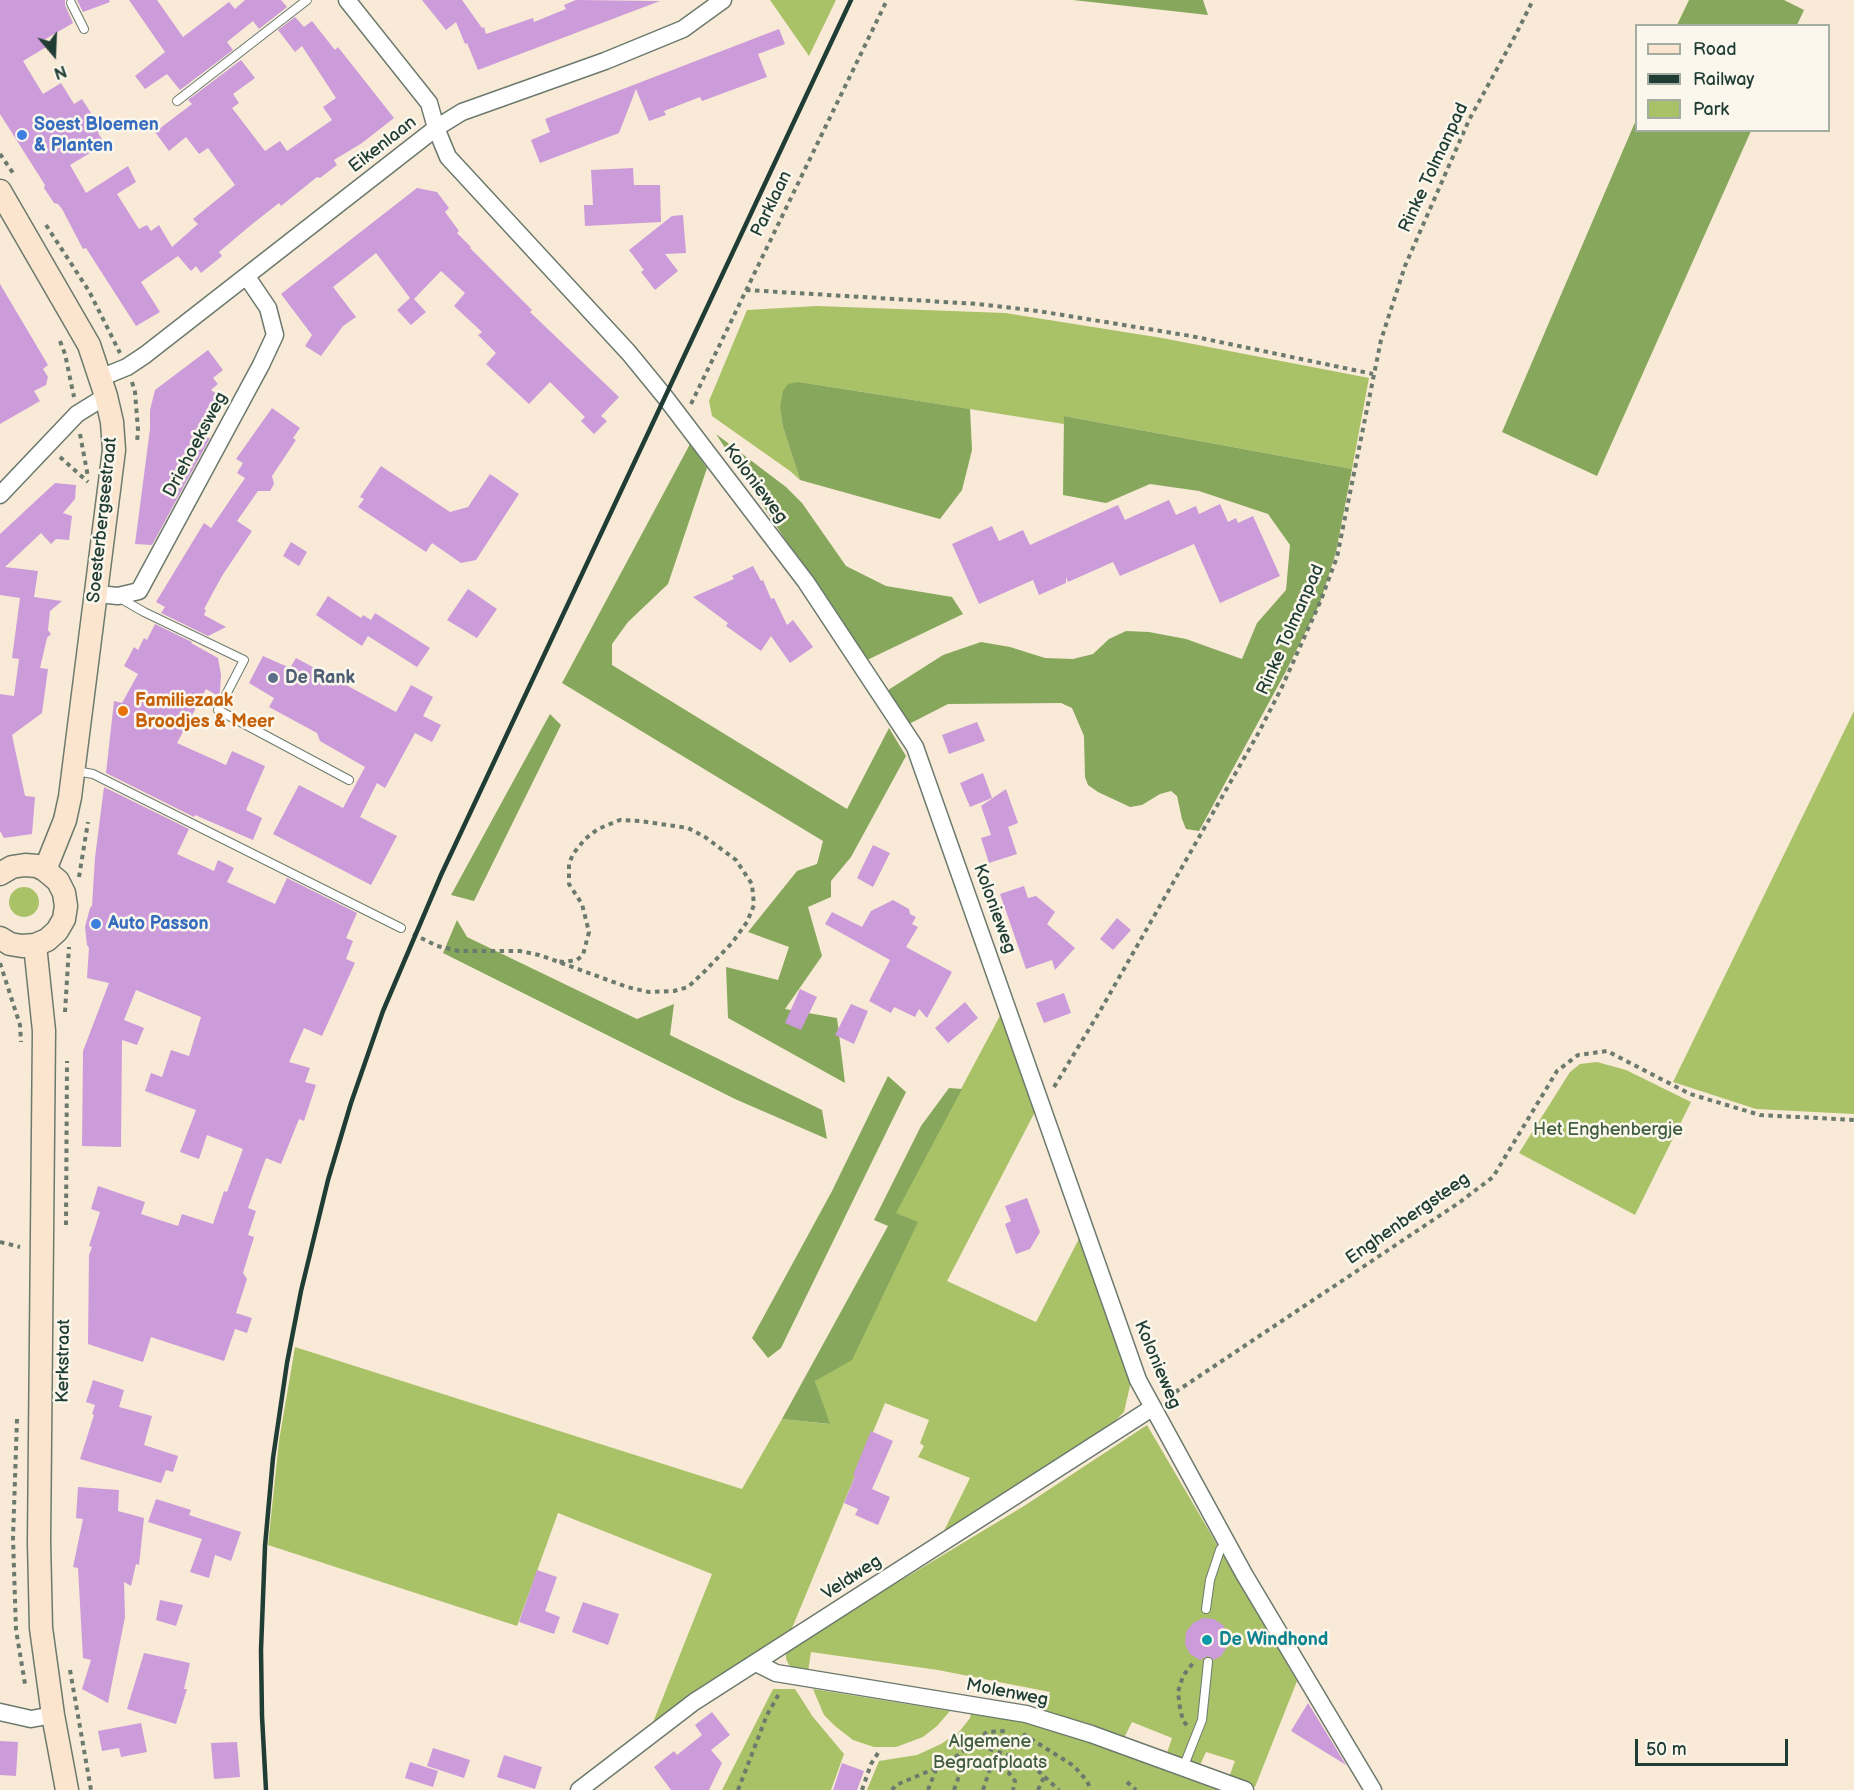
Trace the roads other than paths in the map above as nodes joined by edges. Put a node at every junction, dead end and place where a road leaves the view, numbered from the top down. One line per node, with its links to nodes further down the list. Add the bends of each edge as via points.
1 (308, 0): 6 (lane)
2 (347, 0): 7 (street, Kolonieweg, via 429,103)
3 (723, 0): 7 (street, Eikenlaan, via 682,29 462,112)
4 (71, 3): 5 (lane)
5 (84, 29)
6 (177, 101)
7 (436, 128): 9 (street, Eikenlaan); 20 (street, Kolonieweg, via 448,157 629,353 683,422 806,582 915,747 1138,1380)
8 (0, 191): 10 (main road, Soesterbergsestraat, via 89,345)
9 (247, 278): 10 (street, Eikenlaan); 12 (street, Driehoeksweg, via 268,308 275,335 139,591)
10 (103, 387): 11 (street, Eikenlaan); 12 (main road, Soesterbergsestraat, via 114,450)
11 (0, 495)
12 (107, 595): 13 (main road, Soesterbergsestraat); 14 (lane, Soesterbergsestraat, via 244,660 218,710)
13 (74, 771): 15 (main road, Soesterbergsestraat, via 65,820); 17 (lane, via 93,774)
14 (349, 780)
15 (45, 870): 16 (main road, via 25,865); 19 (main road, via 58,881 66,906 57,931)
16 (0, 874)
17 (401, 928)
18 (0, 938): 19 (main road, via 10,944)
19 (35, 945): 26 (main road, Kerkstraat, via 44,1031 40,1628)
20 (1152, 1408): 21 (street, Kolonieweg); 24 (street, Veldweg)
21 (1226, 1542): 22 (lane, via 1210,1580); 31 (street, Kolonieweg)
22 (1206, 1609)
23 (1208, 1662): 27 (lane, via 1202,1720)
24 (756, 1663): 27 (street, Molenweg, via 776,1673 1026,1714); 29 (street, Veldweg, via 694,1702)
25 (0, 1712): 26 (street, via 31,1719)
26 (53, 1715): 28 (main road, Kerkstraat)
27 (1183, 1768): 30 (street, Molenweg)
28 (67, 1790)
29 (579, 1790)
30 (1245, 1790)
31 (1373, 1790)

